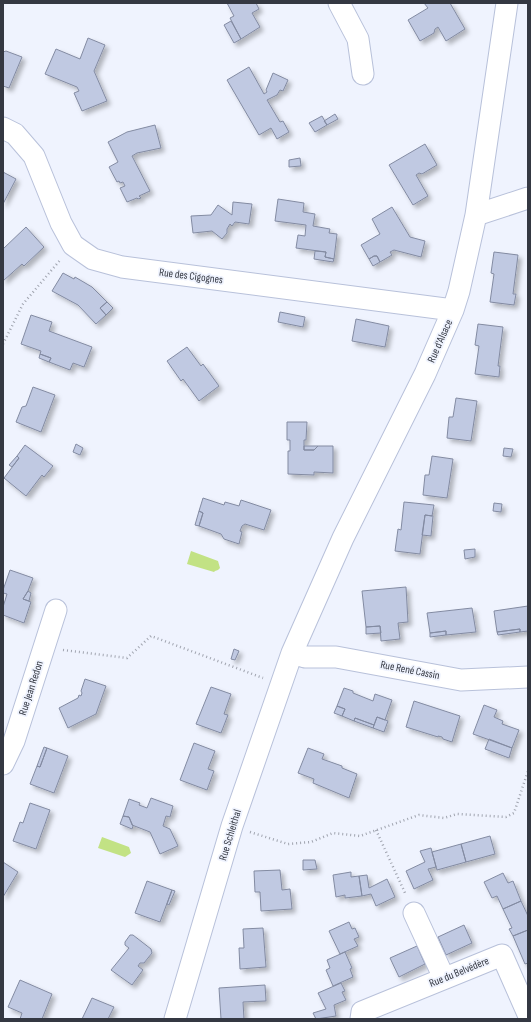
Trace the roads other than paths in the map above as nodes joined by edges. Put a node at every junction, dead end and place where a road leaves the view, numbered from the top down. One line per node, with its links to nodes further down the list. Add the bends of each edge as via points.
1 (339, 3): 3 (street, via 358,39)
2 (507, 3): 6 (street, Rue d'Alsace)
3 (363, 74)
4 (3, 128): 7 (street, Rue des Cigognes, via 14,134 34,156 61,223 73,245 93,259 122,268)
5 (528, 198): 6 (street)
6 (476, 215): 7 (street, Rue d'Alsace)
7 (453, 310): 9 (street, Rue d'Alsace, via 425,374 343,538)
8 (56, 610): 11 (street, Rue Jean Redon, via 14,741)
9 (292, 653): 10 (street, Rue René Cassin, via 305,656 336,656 461,680); 15 (street, Rue Schleithal, via 232,826)
10 (528, 677)
11 (3, 764)
12 (414, 912): 13 (street)
13 (444, 978): 14 (street, Rue du Belvédère, via 502,955); 16 (street, Rue du Belvédère, via 362,1012)
14 (528, 1014)
15 (175, 1019)
16 (361, 1019)

